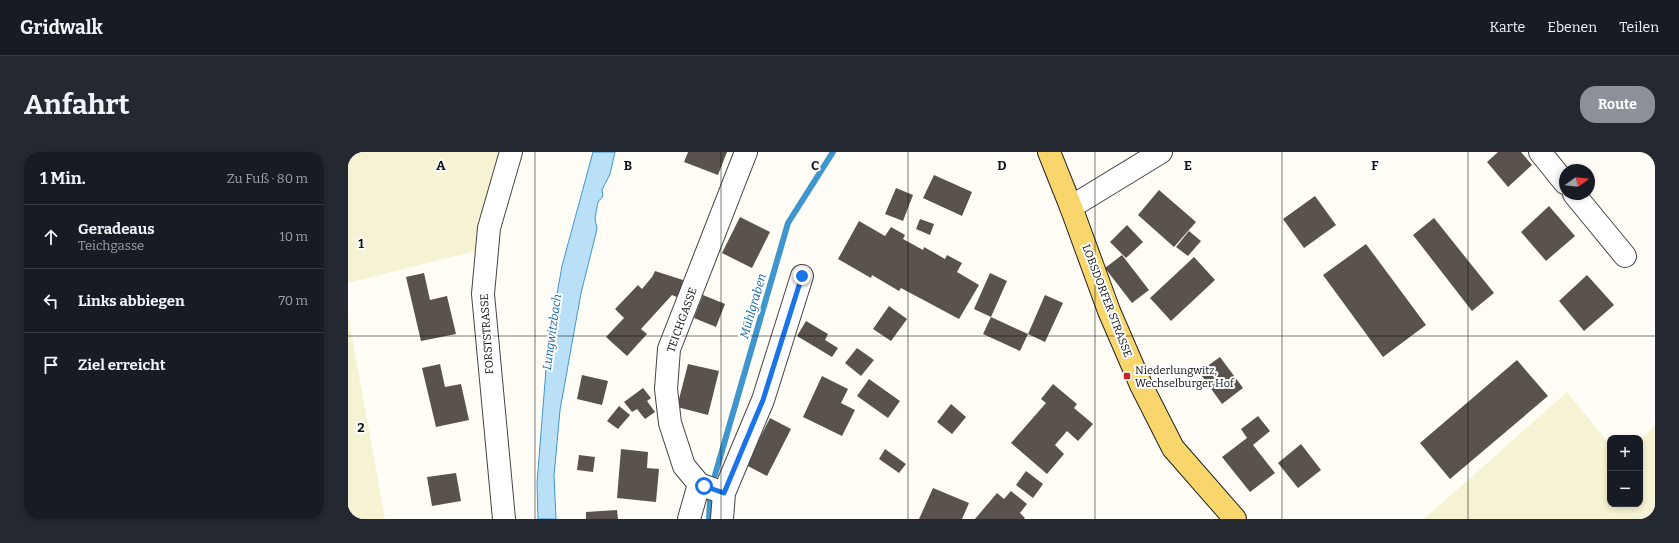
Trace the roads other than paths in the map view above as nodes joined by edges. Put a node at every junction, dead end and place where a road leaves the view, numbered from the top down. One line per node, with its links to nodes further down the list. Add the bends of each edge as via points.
1 (511, 152): 12 (street, FORSTSTRASSE, via 489,228 483,294)
2 (746, 152): 11 (street, TEICHGASSE, via 669,349 666,389 670,423 684,466)
3 (1049, 152): 8 (main road, LOBSDORFER STRASSE)
4 (1161, 152): 8 (street)
5 (1540, 152): 6 (street)
6 (1559, 176)
7 (1579, 200): 9 (street)
8 (1071, 207): 15 (main road, LOBSDORFER STRASSE, via 1113,322 1173,448)
9 (1624, 256)
10 (802, 276): 11 (street, via 763,400)
11 (712, 488): 13 (street); 14 (street)
12 (504, 519)
13 (689, 519)
14 (722, 519)
15 (1235, 519)

